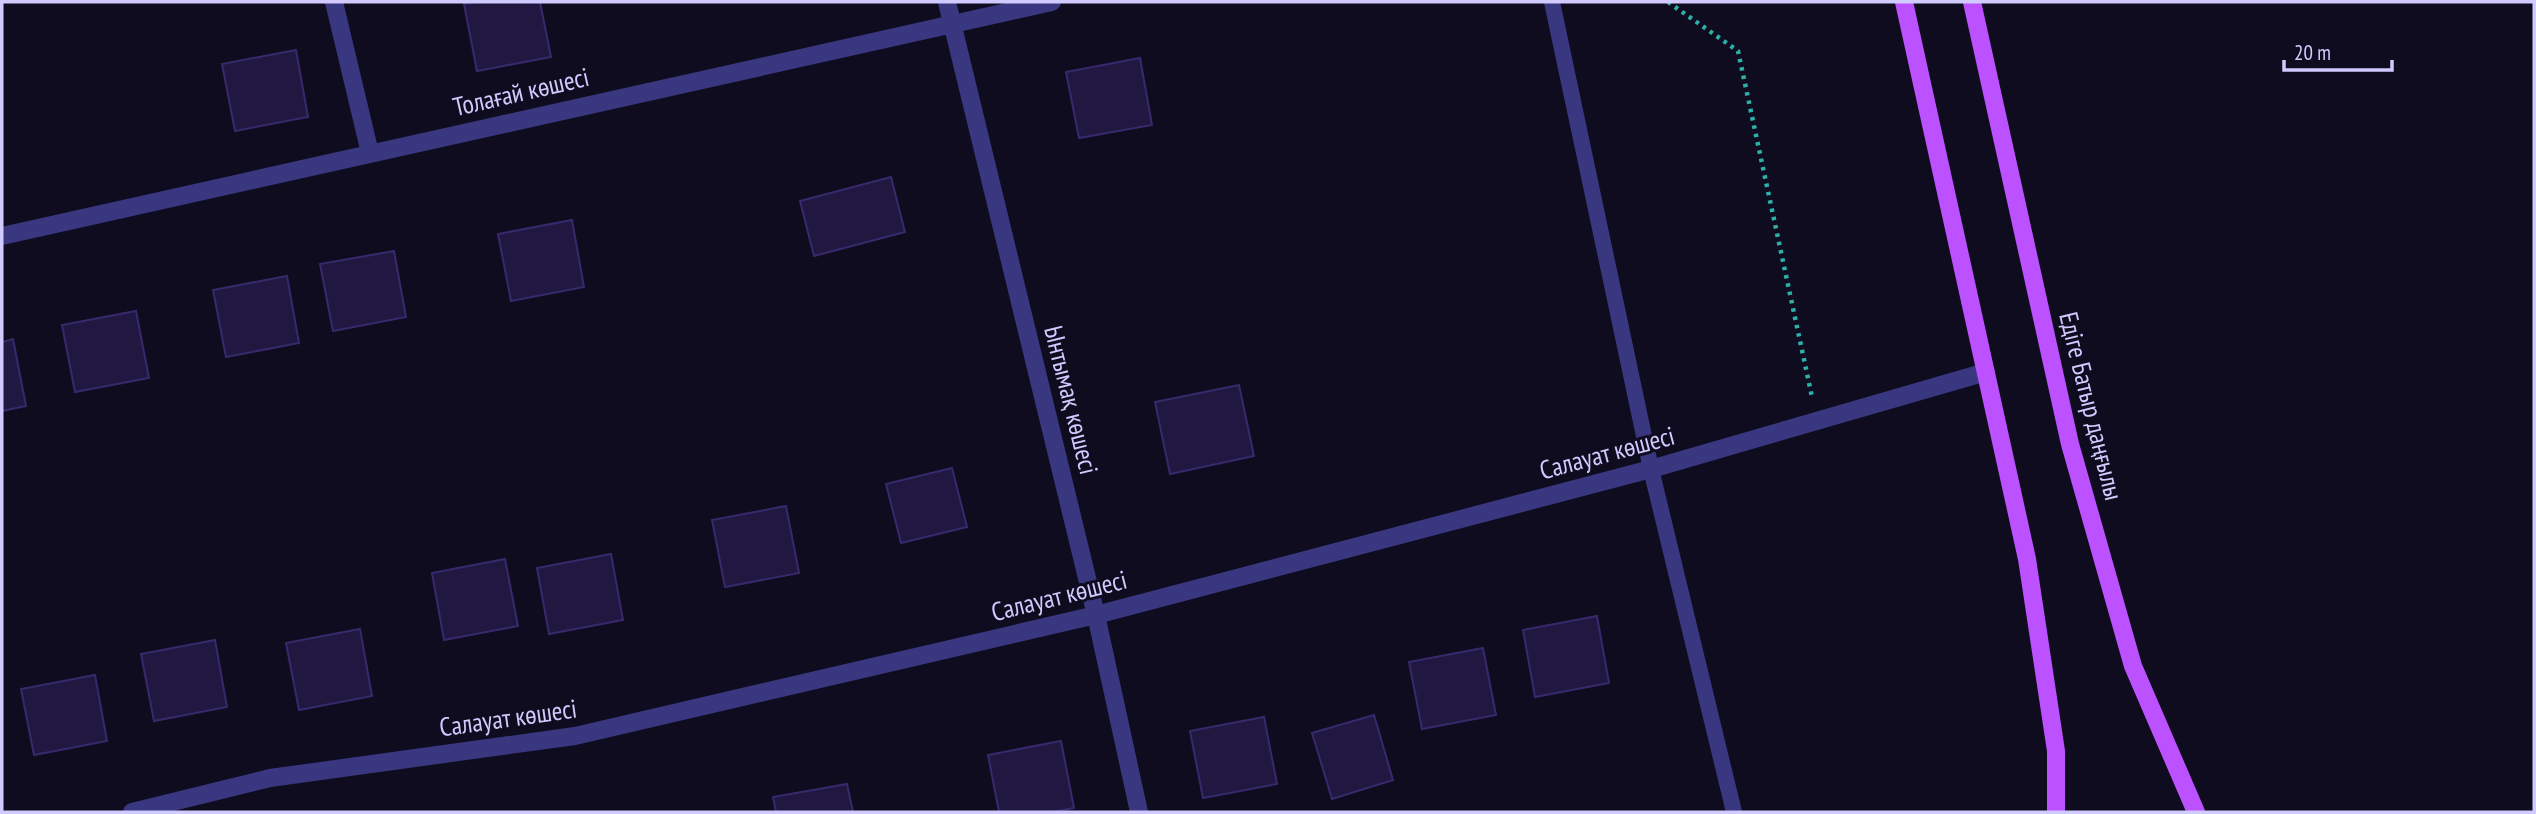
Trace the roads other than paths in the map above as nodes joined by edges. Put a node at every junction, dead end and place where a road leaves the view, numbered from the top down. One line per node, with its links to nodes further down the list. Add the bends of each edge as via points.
1 (334, 2): 8 (street)
2 (947, 2): 7 (street, Ынтымақ көшесі)
3 (1052, 2): 7 (street, Толағай көшесі)
4 (1552, 2): 11 (lane)
5 (1904, 2): 10 (main road)
6 (1972, 2): 17 (main road, Едіге Батыр даңғылы, via 2070,444 2133,666)
7 (952, 22): 8 (street, Толағай көшесі); 12 (street, Ынтымақ көшесі)
8 (370, 153): 9 (street, Толағай көшесі)
9 (2, 236)
10 (1986, 372): 11 (street, Салауат көшесі); 16 (main road, via 2027,558 2056,751)
11 (1651, 469): 12 (street, Салауат көшесі); 15 (lane)
12 (1096, 615): 13 (street, Салауат көшесі, via 575,736 270,778); 14 (street, Ынтымақ көшесі)
13 (132, 812)
14 (1139, 812)
15 (1734, 812)
16 (2056, 812)
17 (2196, 812)

